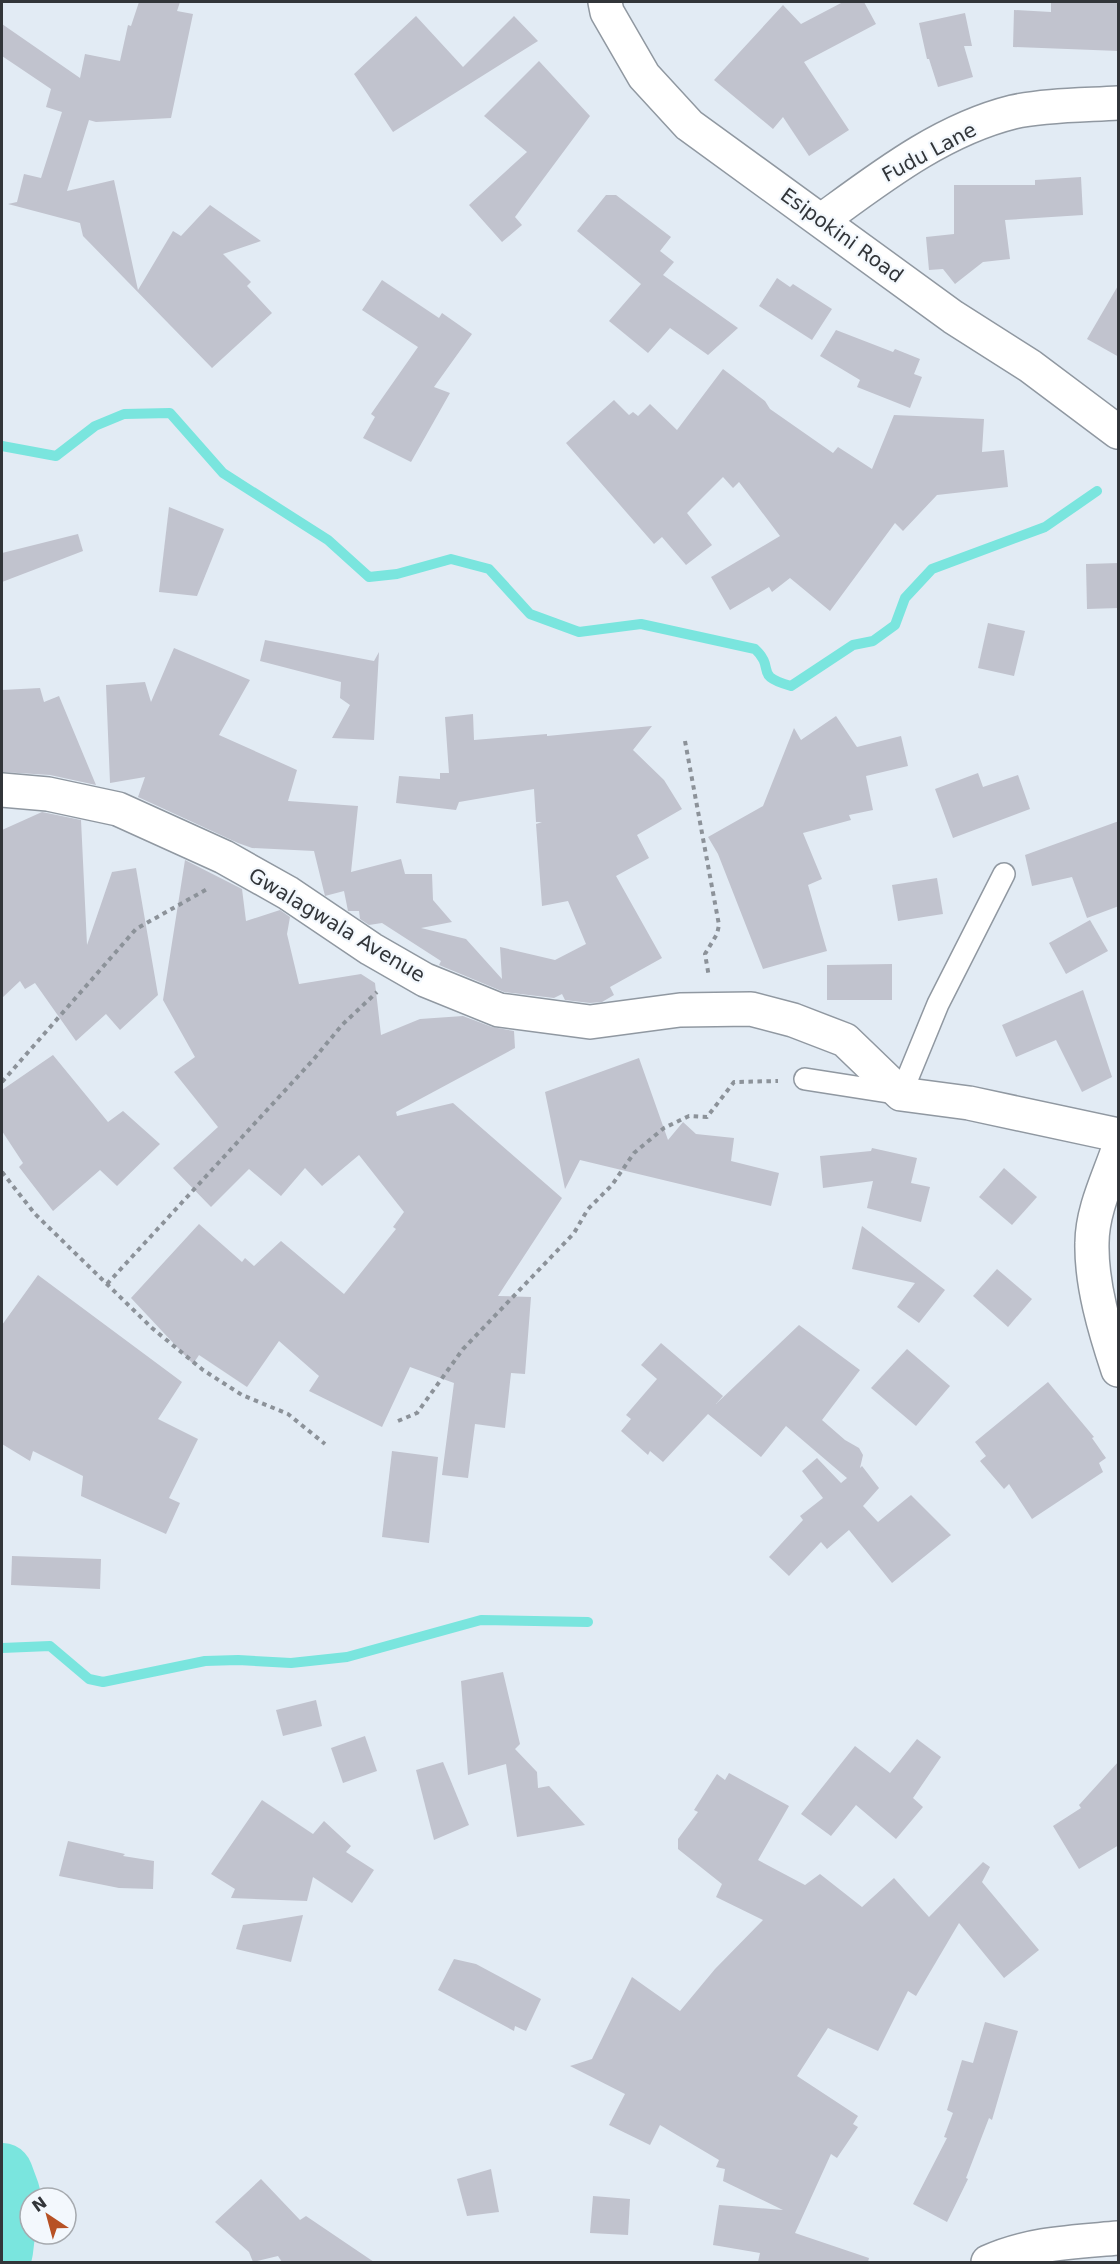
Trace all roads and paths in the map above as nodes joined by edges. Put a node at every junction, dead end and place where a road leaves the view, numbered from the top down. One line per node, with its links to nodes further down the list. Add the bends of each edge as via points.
1 (605, 2): 3 (street, Esipokini Road, via 644,76 688,125)
2 (1119, 103): 3 (street, Fudu Lane, via 1014,112 956,133 895,168)
3 (822, 220): 4 (street, Esipokini Road)
4 (1119, 432)
5 (685, 741): 10 (path, via 719,925 705,954)
6 (2, 790): 7 (street, Gwalagwala Avenue, via 48,794 118,809)
7 (243, 867): 9 (street, Gwalagwala Avenue); 12 (path, via 136,929)
8 (1004, 874): 13 (lane, via 938,1004)
9 (398, 964): 10 (street, Gwalagwala Avenue, via 425,980 499,1010 590,1022 680,1010); 17 (path, via 378,992 342,1025)
10 (715, 1010): 13 (street, Gwalagwala Avenue, via 751,1009 845,1040)
11 (805, 1080): 13 (lane); 19 (path, via 734,1082 707,1117 689,1116 664,1128 634,1153 547,1264 463,1349 417,1413)
12 (2, 1082)
13 (901, 1094): 14 (street, via 969,1103)
14 (1119, 1135)
15 (1119, 1150): 18 (street, via 1099,1203 1092,1243 1102,1322)
16 (2, 1172): 17 (path, via 35,1214)
17 (107, 1284): 20 (path, via 203,1370 242,1395 288,1414)
18 (1119, 1370)
19 (398, 1421)
20 (325, 1444)
21 (1119, 2238): 22 (street, via 1038,2246)
22 (988, 2262)

